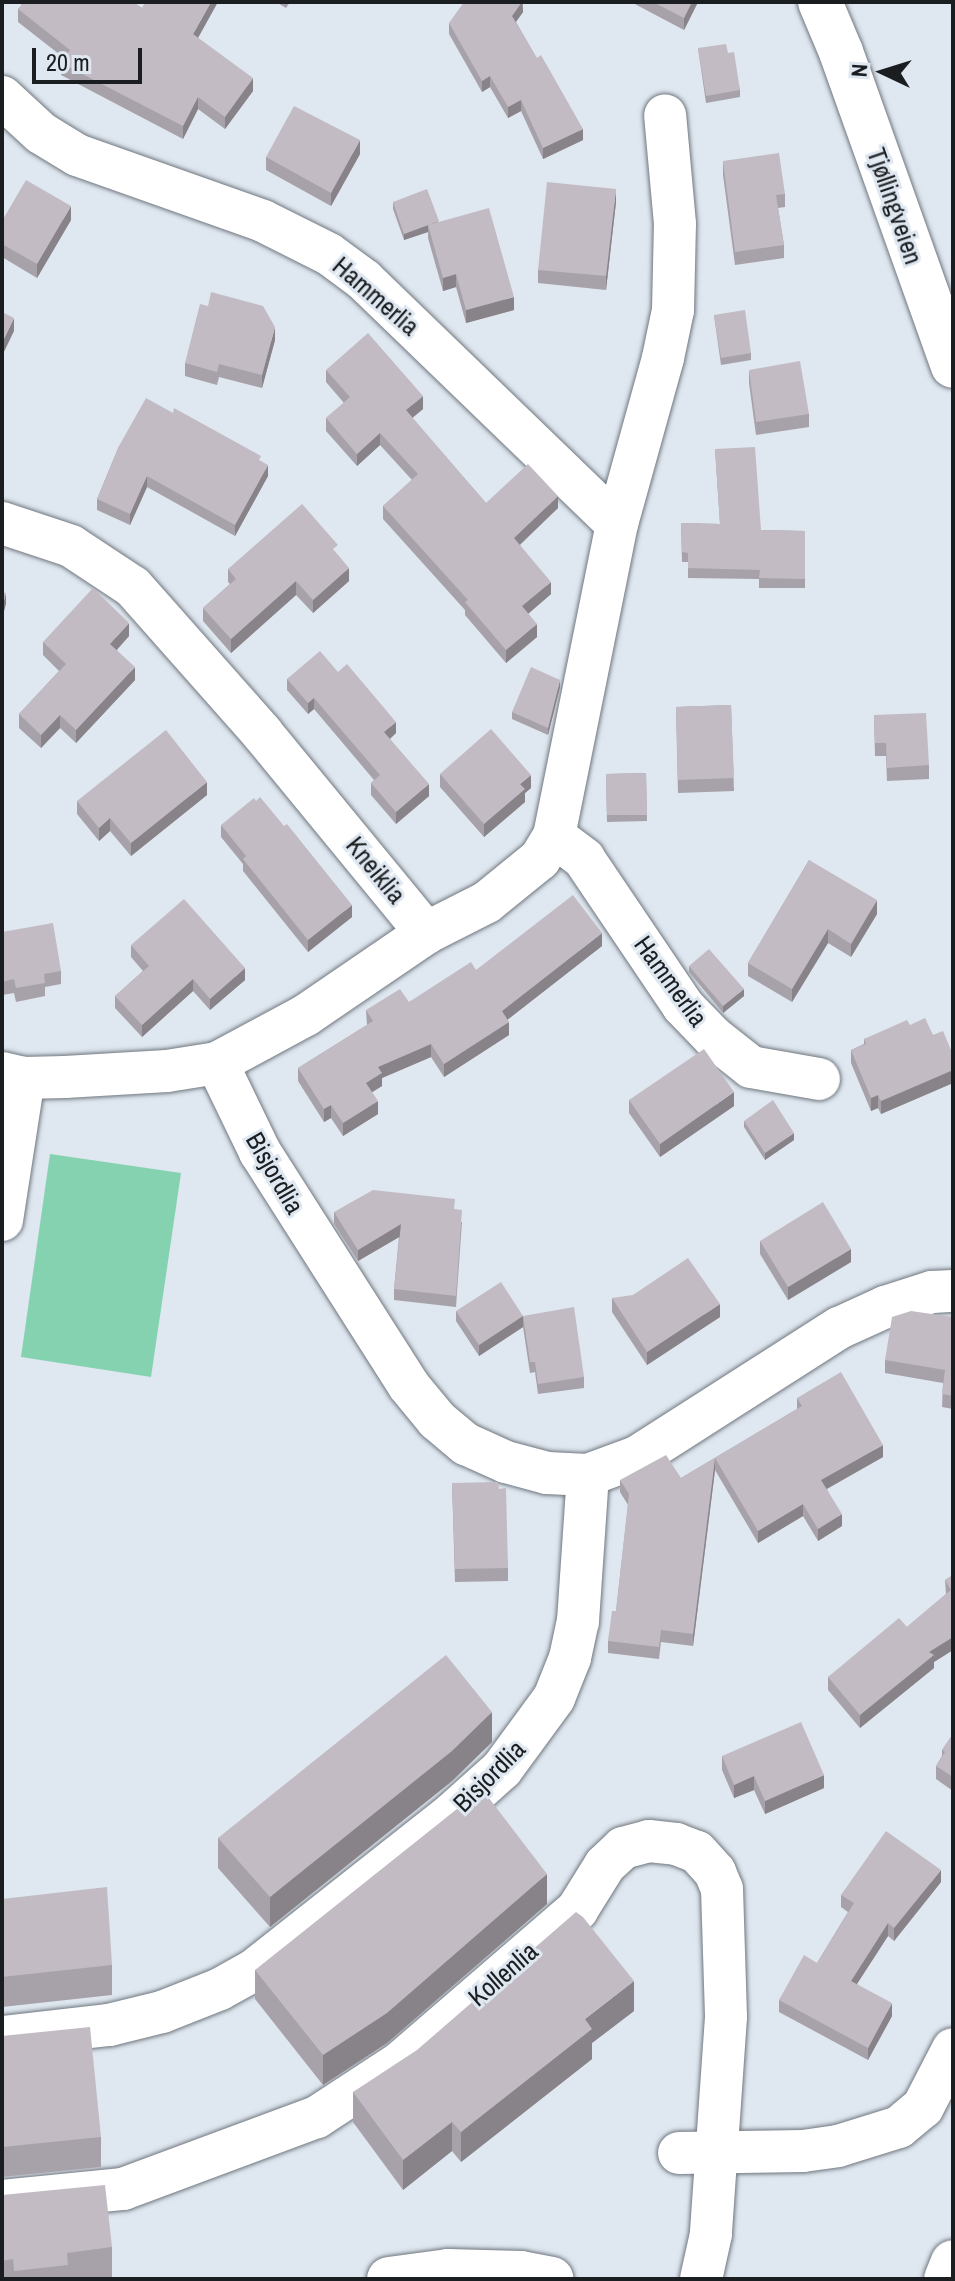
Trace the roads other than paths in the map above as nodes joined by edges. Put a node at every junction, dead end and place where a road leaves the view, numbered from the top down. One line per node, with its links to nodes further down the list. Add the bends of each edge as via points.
1 (820, 2): 4 (main road, Tjøllingveien)
2 (2, 97): 6 (street, Hammerlia, via 41,133 77,155 263,221 329,254 364,280)
3 (665, 115): 6 (street, via 675,224 673,310)
4 (953, 366)
5 (2, 523): 8 (street, Kneiklia, via 71,546 133,587 262,733)
6 (617, 524): 7 (street)
7 (554, 836): 8 (street, via 540,859 487,902); 11 (street, Hammerlia, via 584,859 683,1006 713,1037 751,1067)
8 (426, 933): 9 (street, via 306,1015)
9 (217, 1063): 10 (street, via 167,1071); 14 (street, Bisjordlia, via 260,1152 409,1386 437,1420 466,1444 506,1462 547,1473)
10 (13, 1075): 12 (street)
11 (819, 1079)
12 (2, 1220)
13 (953, 1291): 14 (street, Bisjordlia, via 885,1307 839,1328 637,1457)
14 (588, 1475): 15 (street, Bisjordlia, via 578,1621 570,1658 554,1698 502,1769 253,1971 220,1989 109,2025)
15 (2, 2037)
16 (953, 2049): 17 (street, via 923,2107 899,2127 838,2146)
17 (698, 2154): 18 (street, Kollenlia, via 726,2017 722,1889 697,1852 649,1841 623,1848 605,1865 577,1910 401,2062 317,2117 123,2189); 22 (street, Kollenlia, via 711,2234)
18 (2, 2201)
19 (953, 2262): 23 (main road)
20 (389, 2279): 21 (main road, via 448,2271)
21 (551, 2279)
22 (701, 2279)
23 (946, 2279)

